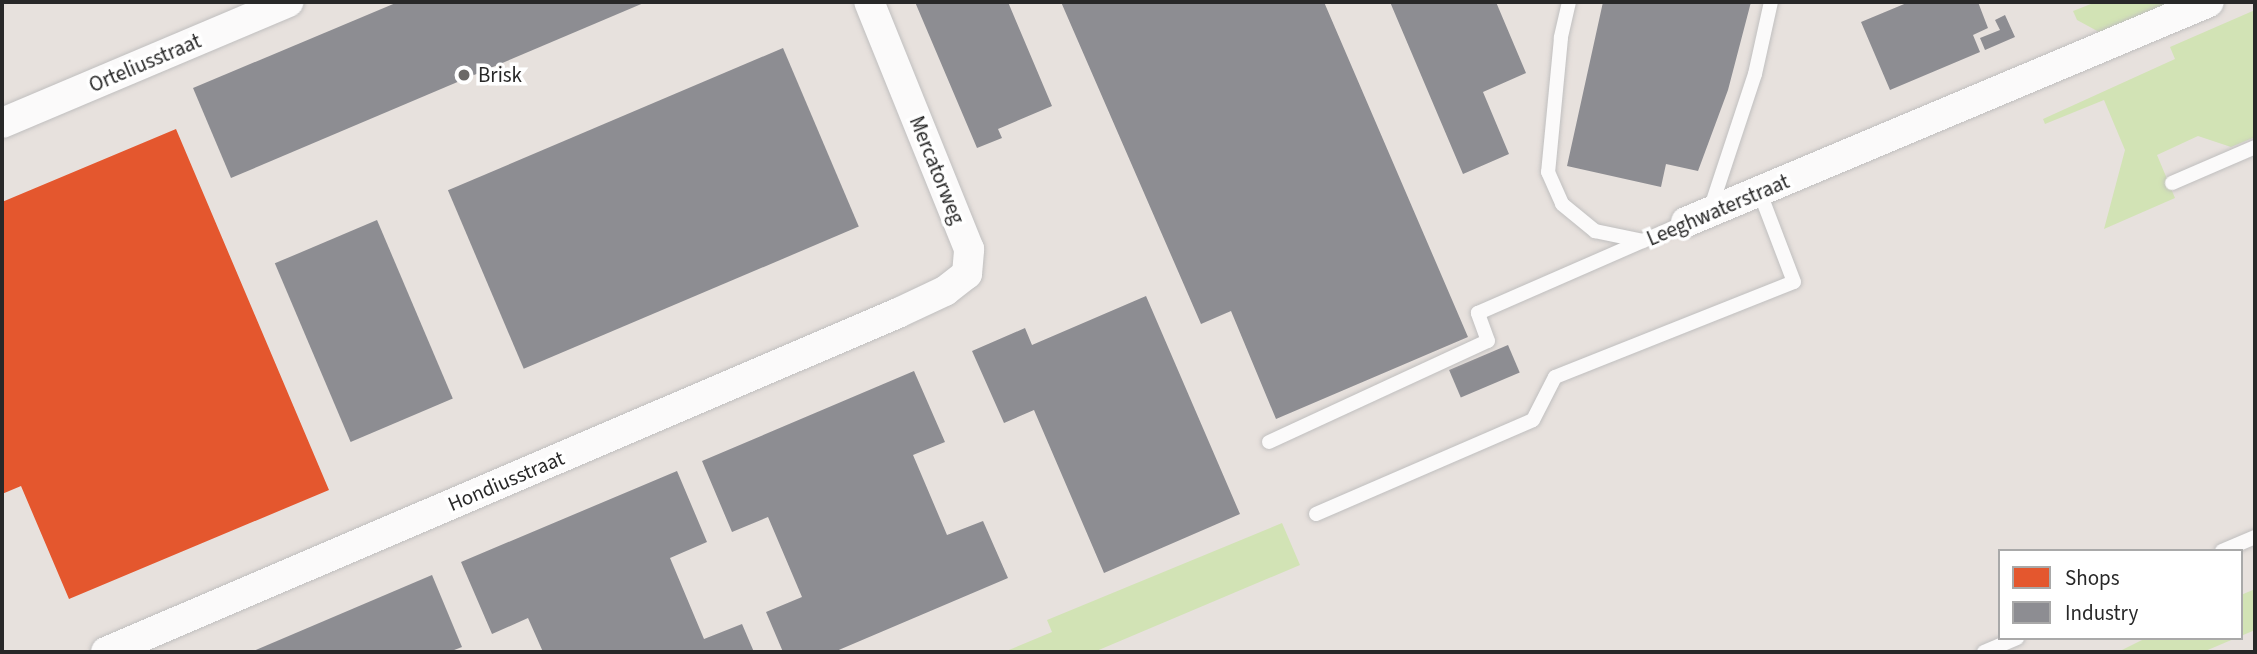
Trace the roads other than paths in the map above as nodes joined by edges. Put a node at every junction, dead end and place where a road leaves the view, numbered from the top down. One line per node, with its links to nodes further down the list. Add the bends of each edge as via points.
1 (288, 2): 6 (street, Orteliusstraat)
2 (869, 2): 12 (street, Mercatorweg, via 969,249 967,274 945,291)
3 (1569, 2): 11 (lane, via 1560,38 1548,172 1562,204 1595,231)
4 (1771, 2): 10 (lane, via 1755,74)
5 (2209, 2): 9 (street, Leeghwaterstraat)
6 (2, 124)
7 (2255, 147): 8 (lane)
8 (2172, 183)
9 (1760, 193): 10 (street, Leeghwaterstraat); 14 (lane, via 1794,282 1555,377 1533,420)
10 (1697, 218): 11 (lane, Leeghwaterstraat)
11 (1643, 241): 13 (lane, Leeghwaterstraat, via 1478,313 1488,341)
12 (905, 309): 18 (street, Hondiusstraat)
13 (1269, 442)
14 (1316, 514)
15 (2255, 537): 16 (lane)
16 (2227, 549)
17 (2012, 640): 19 (lane)
18 (106, 652)
19 (1984, 652)

